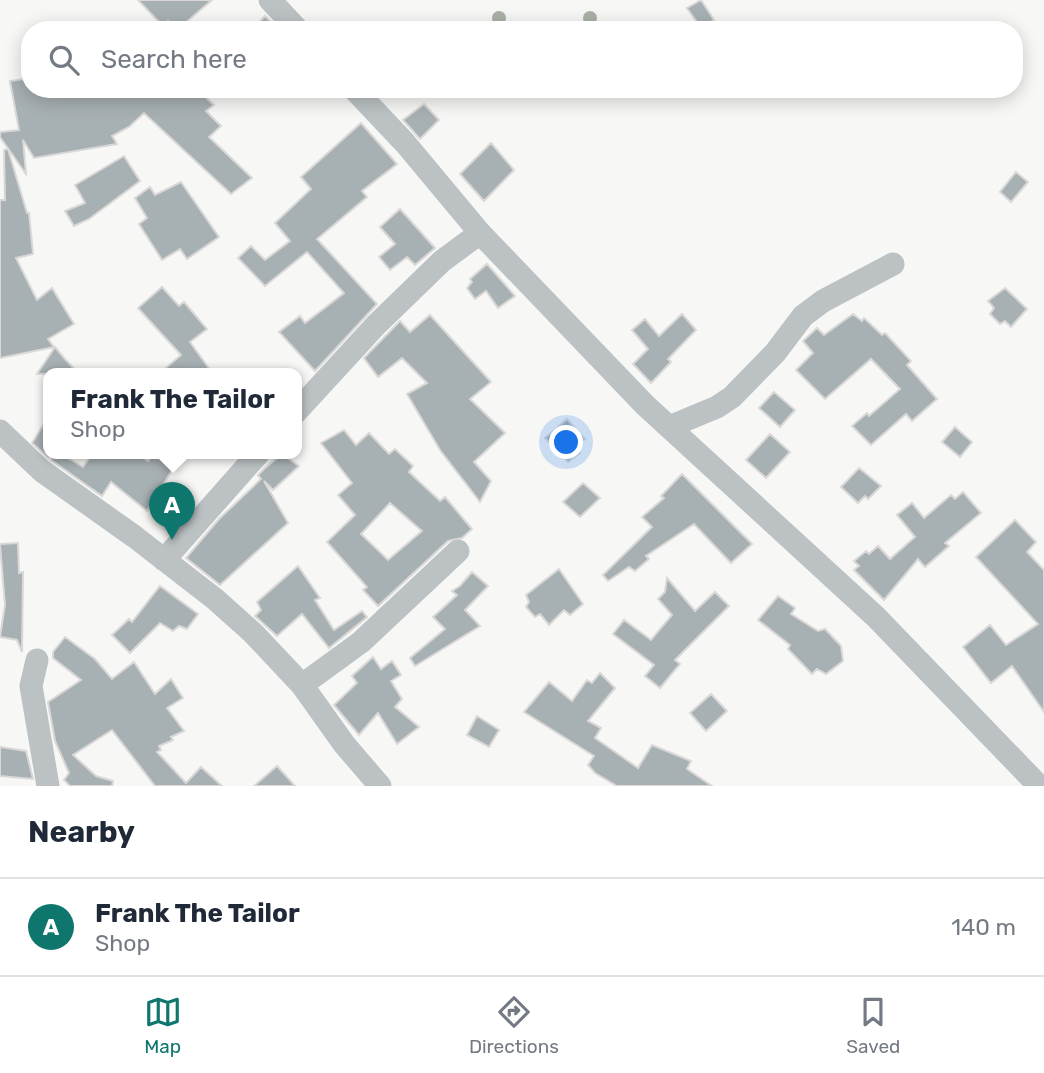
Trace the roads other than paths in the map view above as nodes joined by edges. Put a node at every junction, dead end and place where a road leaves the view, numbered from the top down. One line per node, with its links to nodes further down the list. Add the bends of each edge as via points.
1 (270, 0): 2 (street)
2 (290, 21)
3 (362, 98): 4 (street)
4 (481, 233): 6 (street, via 442,261); 7 (street)
5 (893, 264): 7 (street, via 803,316 732,397)
6 (302, 406)
7 (668, 427): 16 (street, via 876,617)
8 (0, 431): 11 (street, via 42,471)
9 (254, 459): 11 (street)
10 (458, 551): 13 (street, via 361,642)
11 (164, 560): 13 (street, via 244,625)
12 (37, 660): 14 (street, via 31,686)
13 (302, 685): 15 (street)
14 (48, 786)
15 (380, 786)
16 (1039, 786)

